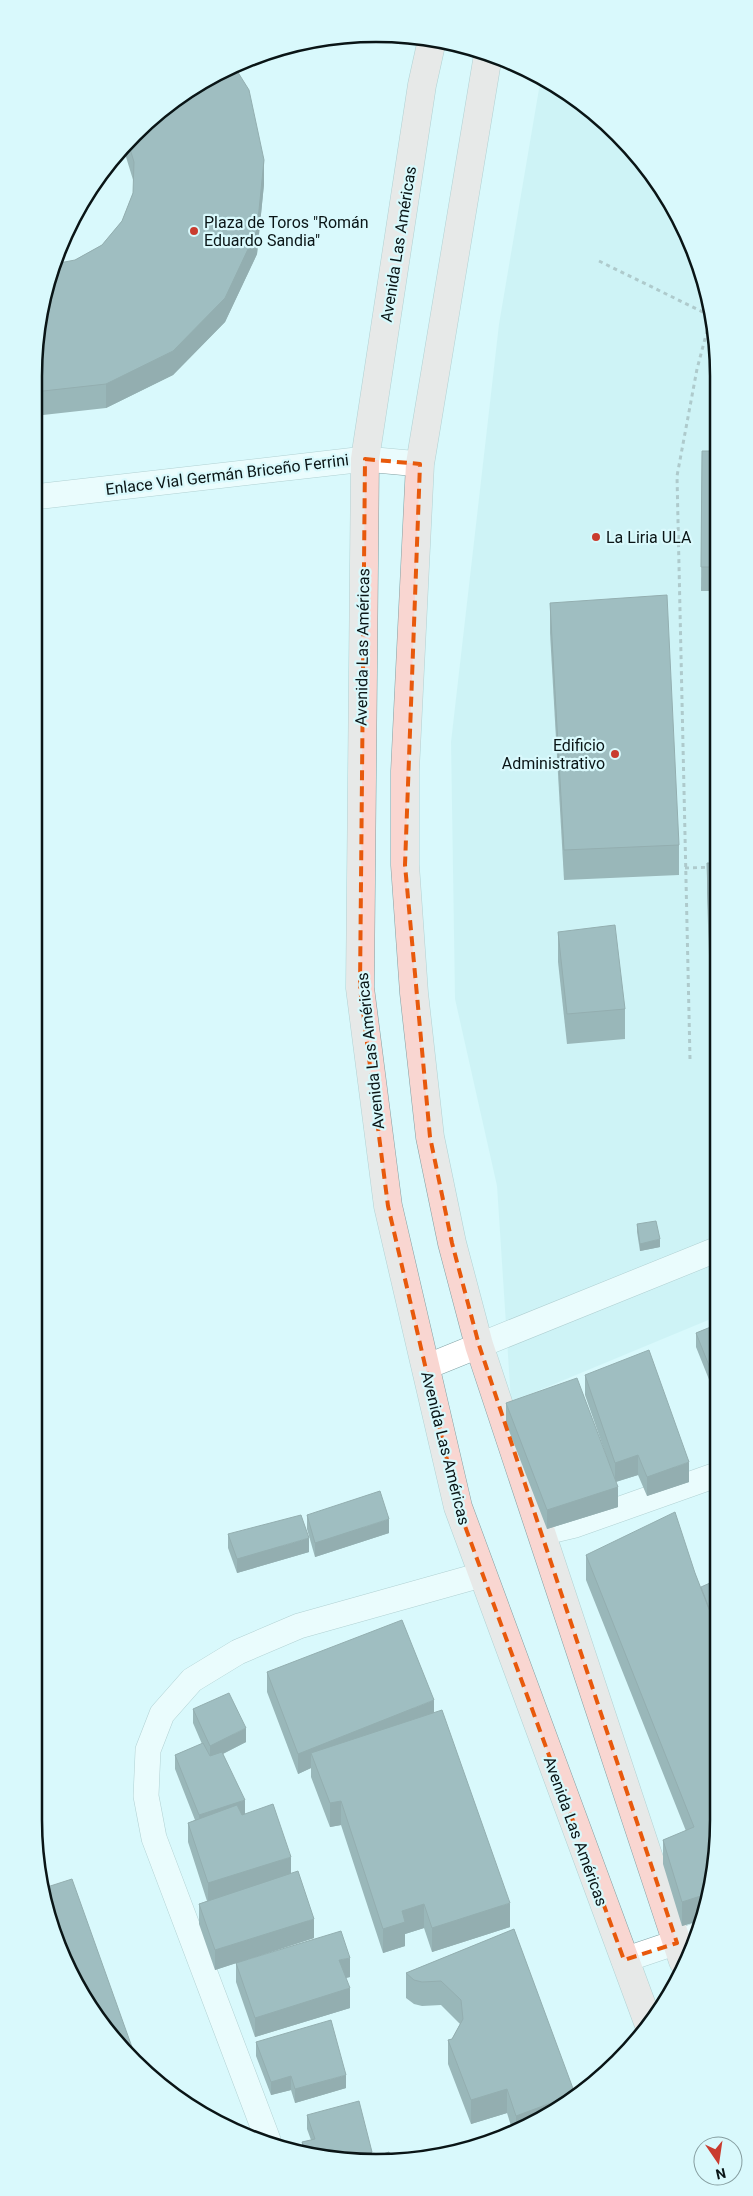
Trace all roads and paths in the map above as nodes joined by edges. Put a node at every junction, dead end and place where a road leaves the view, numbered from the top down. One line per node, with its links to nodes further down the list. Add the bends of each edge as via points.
1 (430, 47): 6 (street, Avenida Las Américas)
2 (487, 61): 7 (street)
3 (599, 261): 4 (path)
4 (704, 313)
5 (707, 330): 10 (path, via 677,476)
6 (365, 458): 7 (street, Enlace Vial Germán Briceño Ferrini); 8 (street, Enlace Vial Germán Briceño Ferrini); 14 (street, Avenida Las Américas, via 360,988 388,1206)
7 (420, 464): 13 (street, via 406,761 405,865 414,993 430,1138 452,1243)
8 (42, 496)
9 (710, 867): 10 (path)
10 (684, 868): 11 (path)
11 (690, 1059)
12 (710, 1252): 13 (street)
13 (479, 1345): 14 (street); 16 (street)
14 (426, 1367): 17 (street, Avenida Las Américas, via 458,1507)
15 (710, 1477): 16 (street, via 575,1525)
16 (541, 1533): 18 (street)
17 (481, 1575): 19 (street, Avenida Las Américas); 21 (street, via 299,1626 238,1652 192,1680 162,1714 148,1750 146,1796 154,1838)
18 (685, 1947): 19 (street)
19 (624, 1960): 20 (street, Avenida Las Américas)
20 (646, 2016)
21 (266, 2135)

